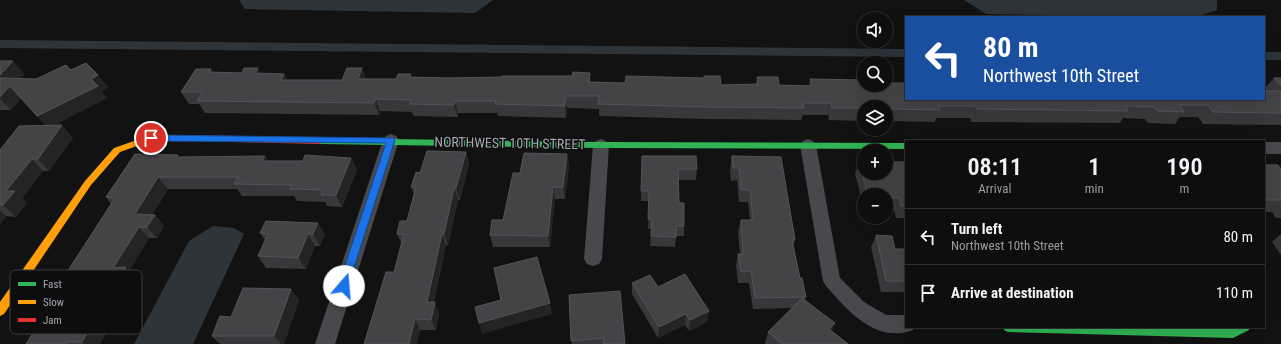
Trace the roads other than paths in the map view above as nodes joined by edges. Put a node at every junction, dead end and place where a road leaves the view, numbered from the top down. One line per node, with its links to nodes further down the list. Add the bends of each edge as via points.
1 (391, 140): 2 (street, NORTHWEST 10TH STREET); 8 (street, NORTHWEST 10TH STREET, via 151,138 117,150 88,183); 14 (street)
2 (601, 145): 3 (street, NORTHWEST 10TH STREET); 7 (street)
3 (808, 145): 4 (street, NORTHWEST 10TH STREET); 11 (street, via 832,282 857,308 883,324)
4 (905, 146)
5 (1265, 148): 6 (street)
6 (1281, 148)
7 (593, 259)
8 (28, 270)
9 (10, 296): 10 (street, NORTHWEST 10TH STREET)
10 (0, 311)
11 (905, 324)
12 (1046, 328): 13 (street, via 1233,333)
13 (1243, 328)
14 (325, 344)

